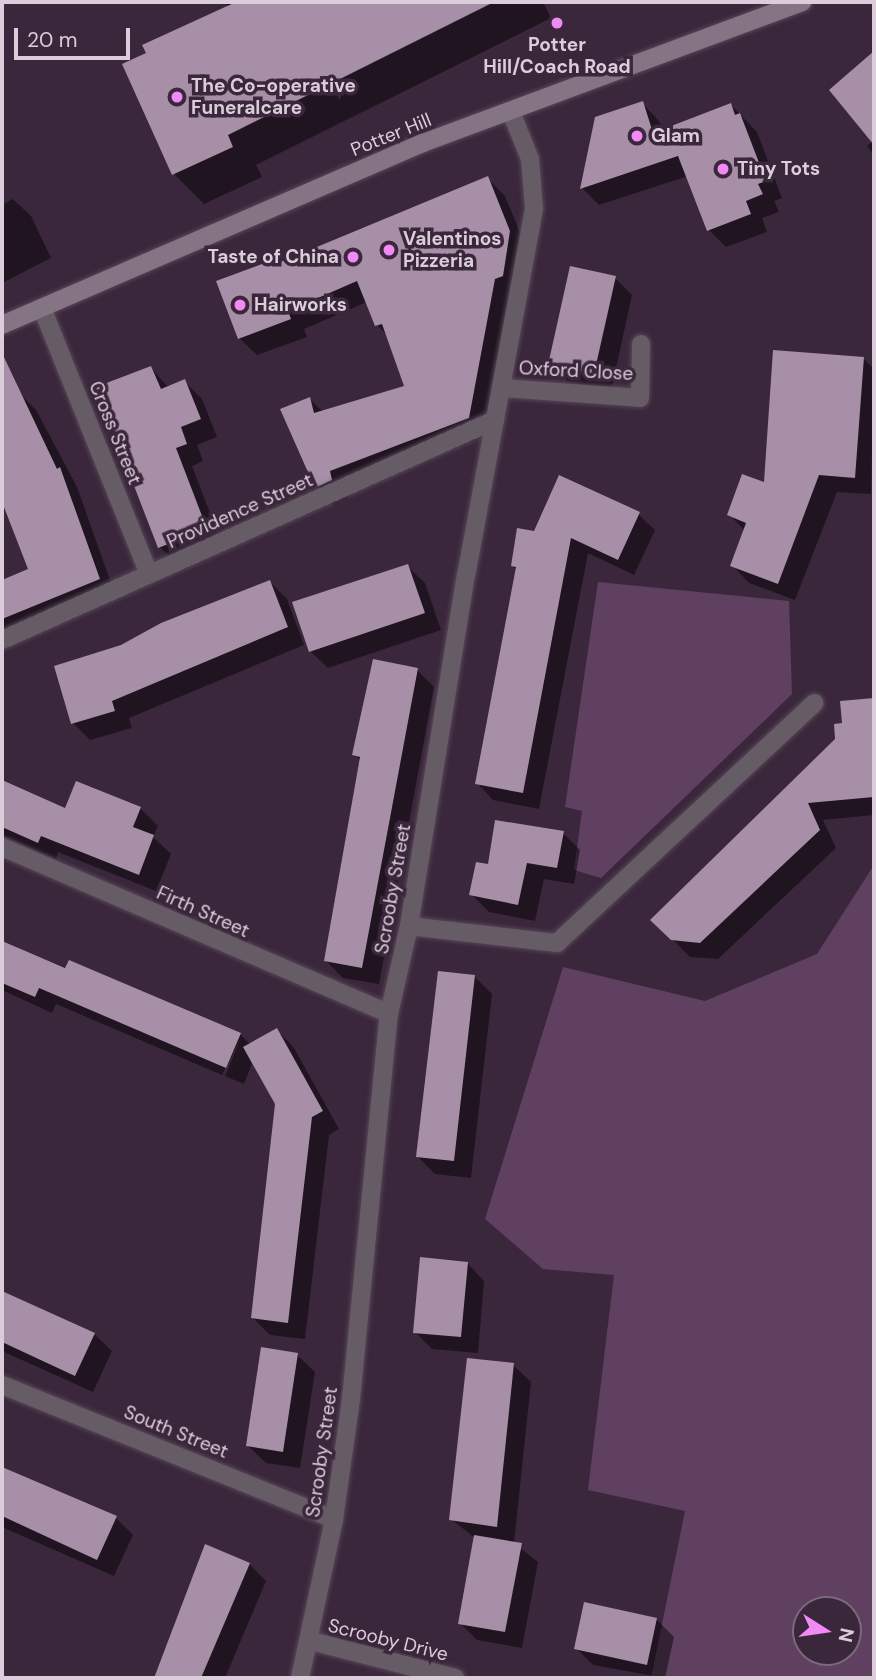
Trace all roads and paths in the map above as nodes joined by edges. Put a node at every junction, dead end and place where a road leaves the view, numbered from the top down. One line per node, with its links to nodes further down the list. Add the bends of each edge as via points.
1 (803, 2): 2 (main road, Potter Hill)
2 (511, 112): 3 (main road, Potter Hill, via 423,143); 6 (street, Scrooby Street, via 530,159 534,208)
3 (42, 308): 4 (main road, Potter Hill); 8 (street, Cross Street)
4 (2, 325)
5 (641, 344): 6 (street, Oxford Close, via 640,398)
6 (502, 388): 7 (street, Scrooby Street)
7 (495, 420): 8 (street, Providence Street); 12 (street, Scrooby Street)
8 (149, 574): 9 (street, Providence Street)
9 (2, 640)
10 (814, 703): 12 (street, via 557,943)
11 (2, 847): 13 (street, Firth Street)
12 (409, 926): 13 (street, Scrooby Street)
13 (388, 1014): 15 (street, Scrooby Street, via 351,1399)
14 (2, 1385): 15 (street, South Street)
15 (334, 1519): 16 (street, Scrooby Street)
16 (311, 1642): 17 (street, Scrooby Street); 18 (street, Scrooby Drive)
17 (300, 1678)
18 (455, 1678)

